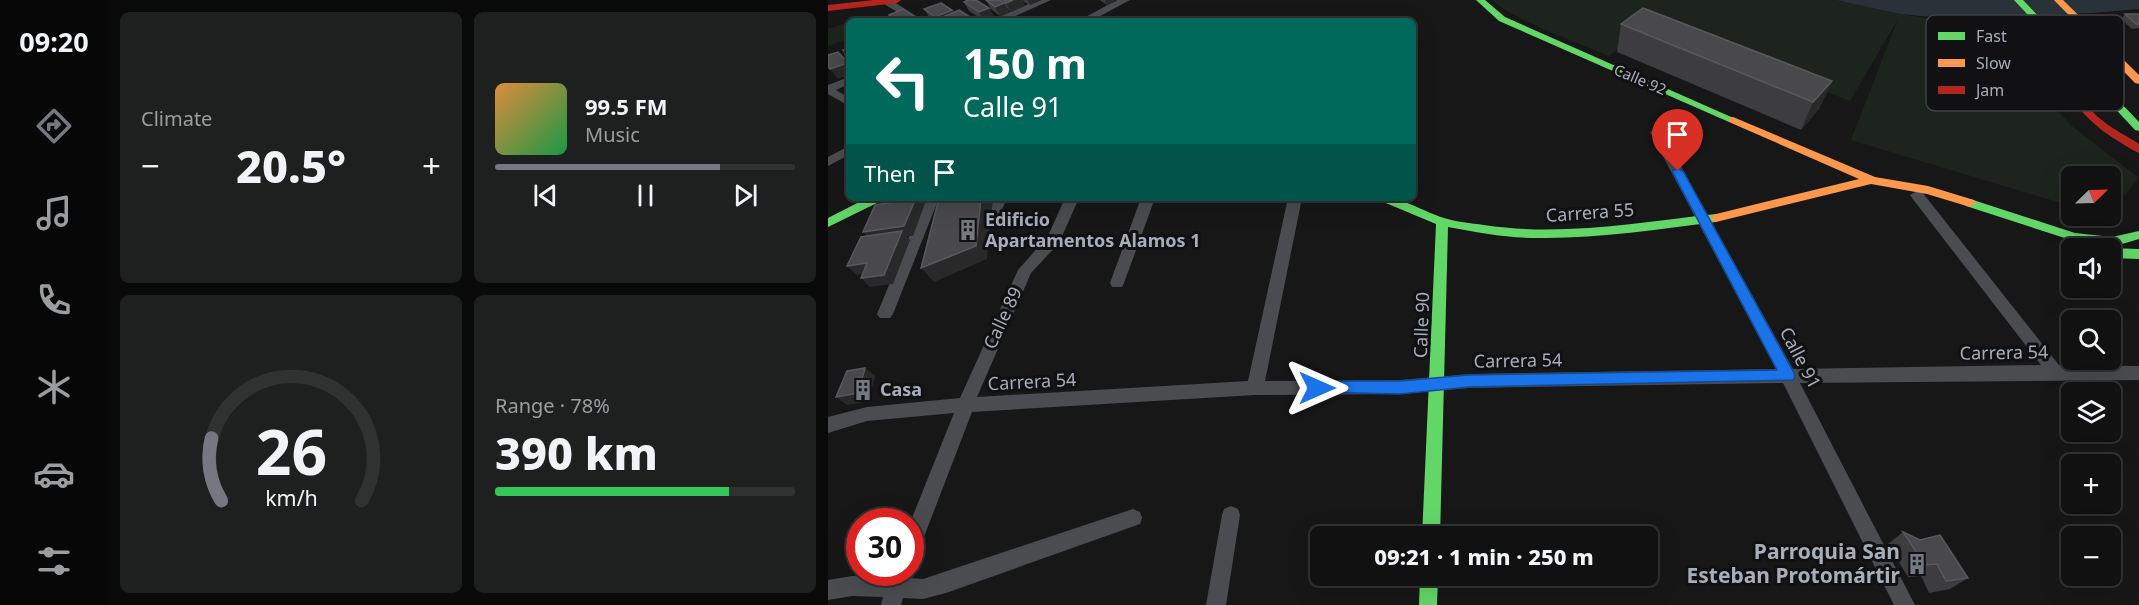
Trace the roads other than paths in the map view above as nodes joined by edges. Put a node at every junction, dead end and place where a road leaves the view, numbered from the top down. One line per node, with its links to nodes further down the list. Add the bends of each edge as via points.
1 (1046, 0): 13 (street)
2 (1093, 0): 9 (street)
3 (1125, 0): 9 (street)
4 (1480, 0): 29 (main road, Calle 92, via 1502,19)
5 (2018, 0): 10 (main road)
6 (2058, 0): 11 (main road)
7 (894, 1): 8 (main road); 12 (street)
8 (828, 8)
9 (1107, 8): 14 (street)
10 (2033, 15)
11 (2073, 15)
12 (915, 18)
13 (1002, 18)
14 (1089, 18)
15 (2124, 54): 16 (main road)
16 (2139, 62)
17 (2124, 66): 19 (main road)
18 (846, 81): 20 (street)
19 (2139, 81)
20 (828, 89): 21 (street)
21 (846, 101)
22 (2088, 111): 26 (main road)
23 (2123, 111): 24 (main road)
24 (2139, 128)
25 (1656, 132): 37 (street, Calle 91)
26 (2139, 150)
27 (846, 152): 28 (street)
28 (828, 162)
29 (1871, 180): 30 (main road, Calle 92); 37 (main road, Carrera 55); 40 (main road, Calle 92, via 1929,190 2074,237 2112,242)
30 (1917, 195): 41 (main road, Calle 92); 46 (street)
31 (871, 201): 39 (main road)
32 (931, 201): 45 (street)
33 (1071, 201): 51 (street, Calle 89, via 1045,251 1025,270)
34 (1147, 201): 44 (street)
35 (1294, 201): 50 (street)
36 (1392, 201): 38 (main road, Carrera 55)
37 (1705, 221): 38 (main road, Carrera 55, via 1543,234); 48 (street, Calle 91)
38 (1442, 222): 49 (main road, Calle 90)
39 (828, 223)
40 (2139, 236)
41 (2061, 242)
42 (2121, 253): 43 (main road)
43 (2139, 254)
44 (1117, 283)
45 (885, 314)
46 (2055, 372): 47 (street, Carrera 54); 48 (street, Carrera 54)
47 (2139, 373)
48 (1788, 376): 49 (street, Carrera 54); 62 (street, Calle 91)
49 (1438, 383): 50 (street, Carrera 54); 56 (main road, Calle 90)
50 (1255, 388): 51 (street, Carrera 54)
51 (967, 405): 52 (street, Carrera 54, via 867,414); 53 (street, Calle 89)
52 (828, 425)
53 (924, 513)
54 (1231, 514): 60 (street)
55 (1133, 518): 58 (street, via 946,584 923,589)
56 (1432, 526)
57 (1429, 586): 61 (main road)
58 (896, 588): 59 (street, via 852,586)
59 (828, 590)
60 (1216, 605)
61 (1428, 605)
62 (1905, 605)

